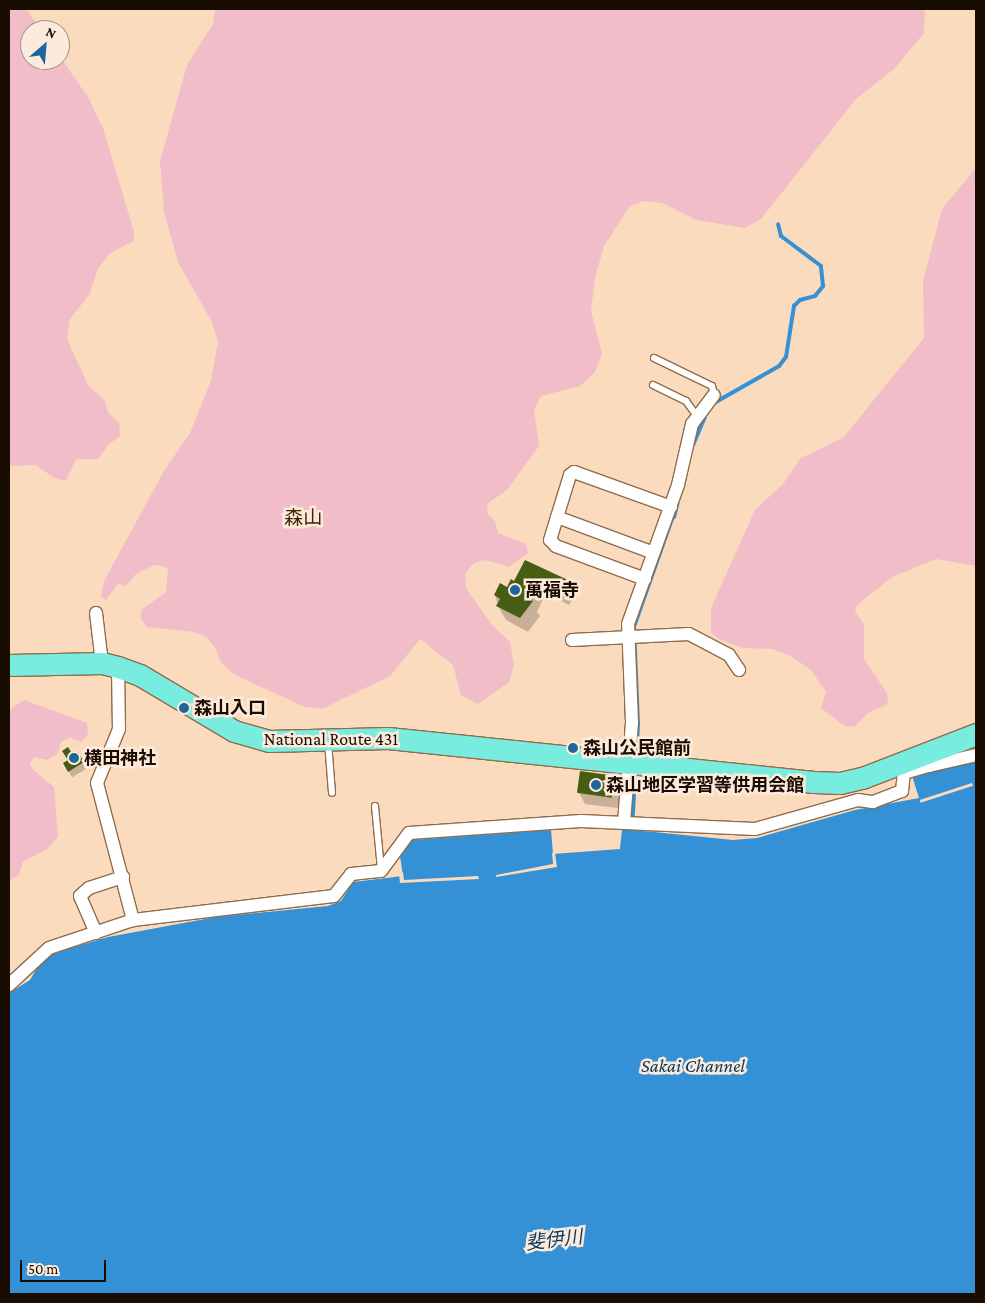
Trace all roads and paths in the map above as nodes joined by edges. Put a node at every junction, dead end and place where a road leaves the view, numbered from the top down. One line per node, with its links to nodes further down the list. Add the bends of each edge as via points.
1 (654, 358): 3 (lane, via 712,386)
2 (653, 385): 4 (lane, via 686,401)
3 (714, 395): 4 (street)
4 (696, 416): 5 (street)
5 (671, 507): 6 (street, via 574,472 570,474); 7 (street)
6 (557, 516): 7 (street); 8 (street, via 550,540 556,546)
7 (654, 553): 8 (street)
8 (645, 578): 10 (street, via 628,624)
9 (96, 613): 12 (street)
10 (633, 639): 11 (street); 14 (street, via 689,634 729,655); 19 (street)
11 (572, 640)
12 (110, 665): 13 (highway, National Route 431); 16 (highway, National Route 431, via 140,675 247,736 268,741); 24 (street, via 119,729 98,783)
13 (9, 666)
14 (739, 670)
15 (976, 734): 18 (highway, National Route 431)
16 (328, 738): 19 (highway, National Route 431, via 388,738); 20 (lane)
17 (976, 754): 18 (street)
18 (927, 760): 19 (highway, National Route 431, via 840,783); 22 (street, via 904,773 902,791 873,802 848,802 763,828)
19 (634, 765): 22 (street)
20 (332, 793)
21 (375, 806): 23 (lane)
22 (630, 823): 23 (street, via 581,821 409,833)
23 (381, 870): 25 (street, via 350,874 334,896)
24 (123, 877): 25 (street); 26 (street, via 89,888 80,896)
25 (133, 920): 26 (street)
26 (96, 933): 27 (street, via 41,953)
27 (9, 985)

